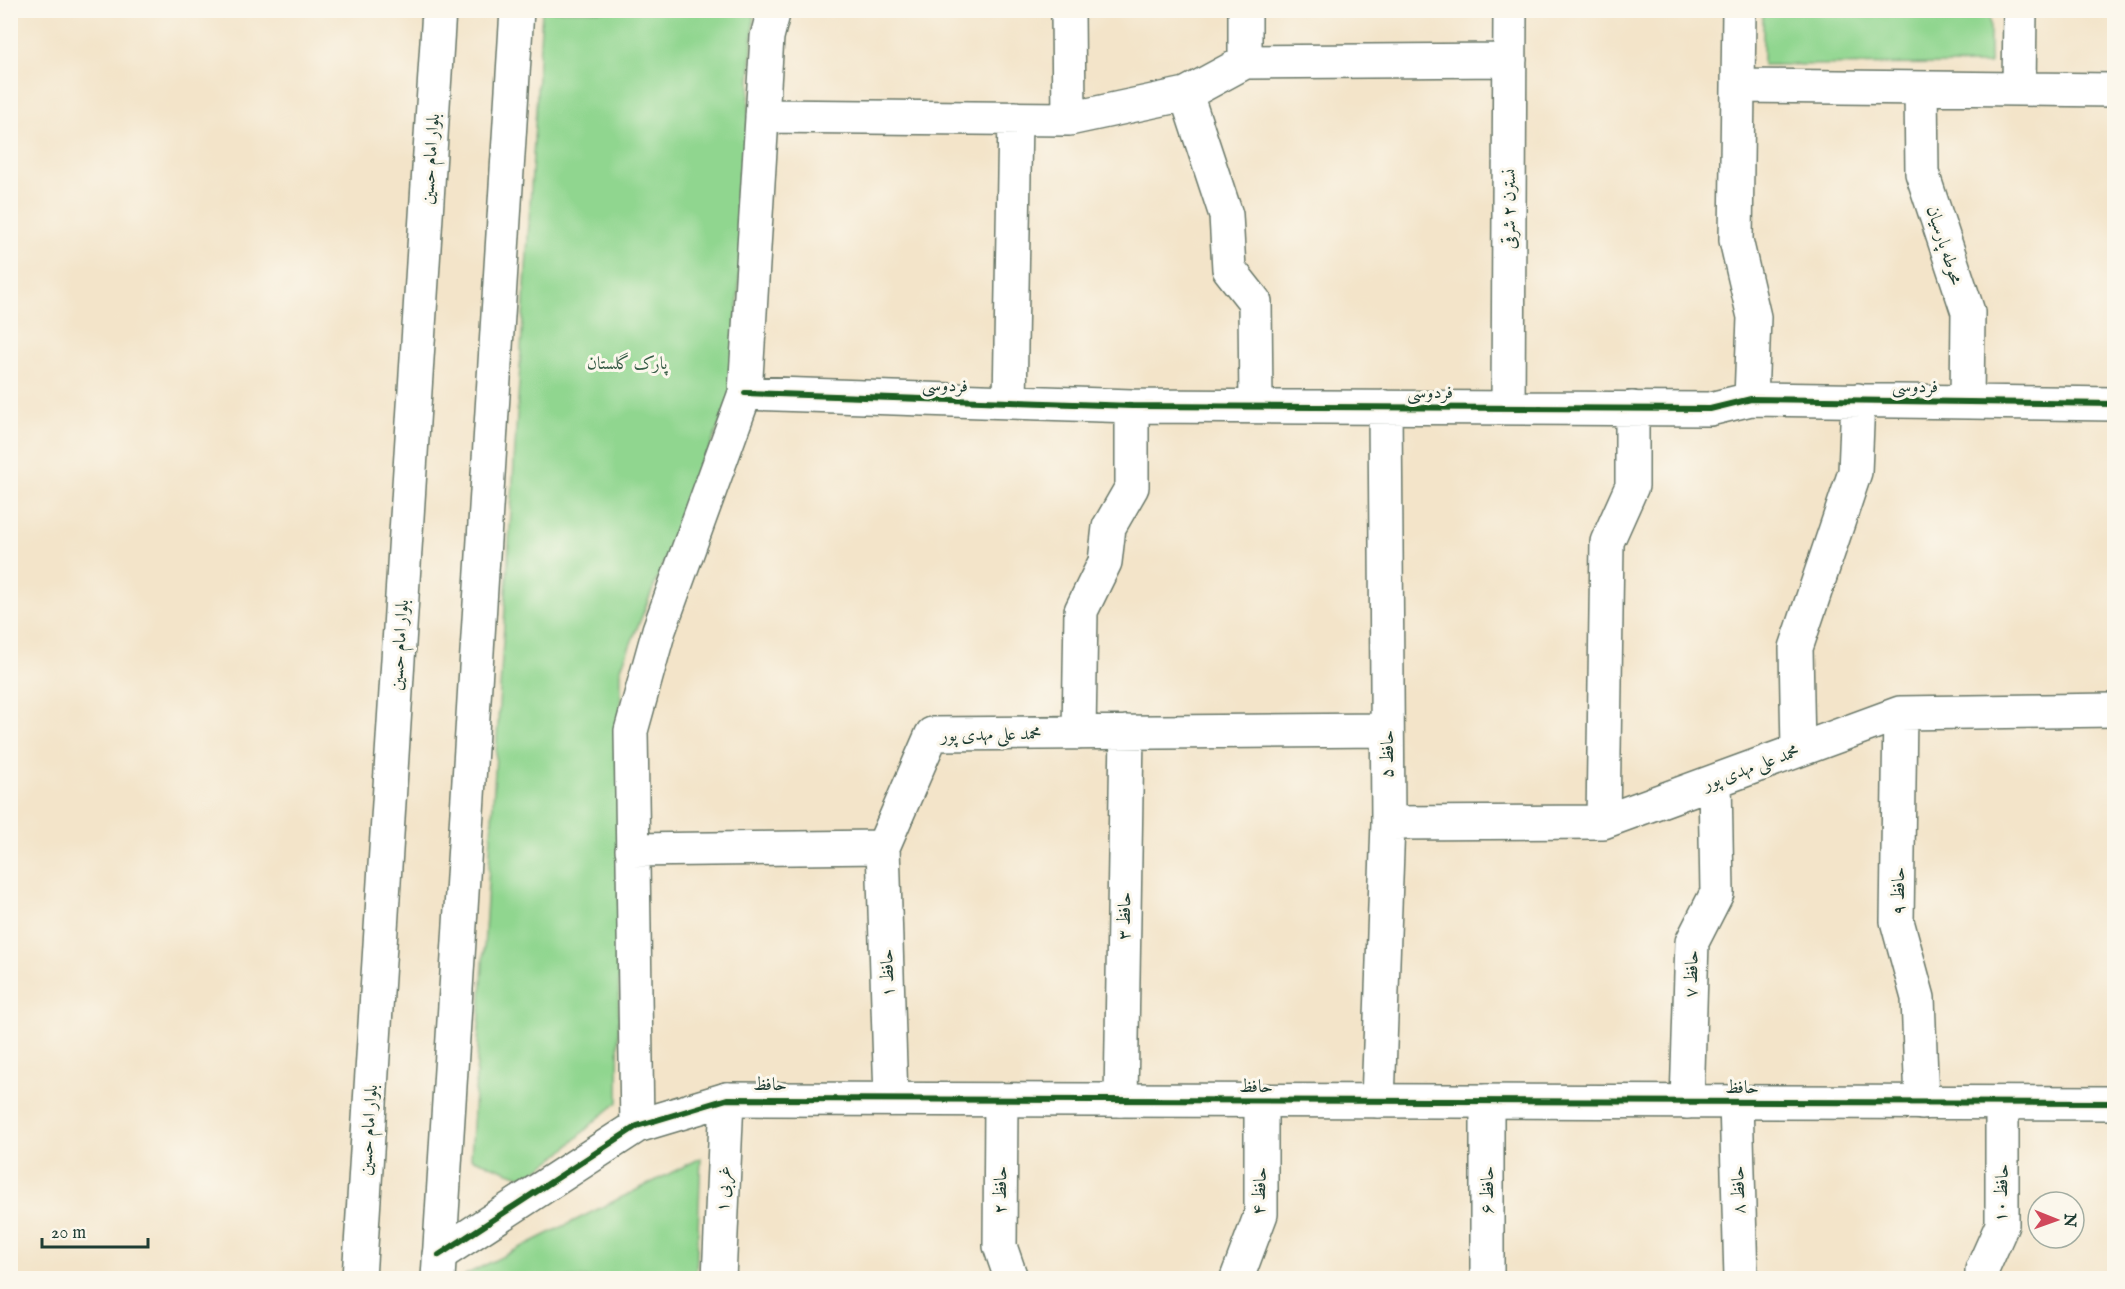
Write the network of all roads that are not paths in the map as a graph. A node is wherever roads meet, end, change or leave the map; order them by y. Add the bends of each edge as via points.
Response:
1 (439, 10) edge
2 (517, 10) edge
3 (774, 10) edge
4 (1068, 10) edge
5 (1245, 10) edge
6 (1510, 10) edge
7 (1739, 10) edge
8 (2020, 10) edge
9 (1510, 60) junction
10 (1245, 63) junction
11 (1738, 86) junction
12 (1921, 88) junction
13 (2019, 89) junction
14 (2115, 90) edge
15 (1186, 93) junction
16 (762, 116) junction
17 (1015, 118) junction
18 (1069, 118) junction
19 (745, 393) junction
20 (1751, 399) junction
21 (1858, 400) junction
22 (1010, 402) junction
23 (1967, 402) junction
24 (2115, 404) edge
25 (1132, 405) junction
26 (1256, 406) junction
27 (1385, 407) junction
28 (1508, 408) junction
29 (1632, 408) junction
30 (2115, 710) edge
31 (1900, 713) junction
32 (1387, 730) junction
33 (1127, 732) junction
34 (1079, 733) junction
35 (1798, 750) junction
36 (1715, 781) junction
37 (1603, 822) junction
38 (1388, 823) junction
39 (883, 847) junction
40 (632, 850) junction
41 (727, 1099) junction
42 (891, 1099) junction
43 (1001, 1100) junction
44 (1121, 1100) junction
45 (1262, 1101) junction
46 (1378, 1101) junction
47 (1487, 1101) junction
48 (1687, 1102) junction
49 (1736, 1102) junction
50 (1922, 1103) junction
51 (2002, 1103) junction
52 (2115, 1103) edge
53 (637, 1126) junction
54 (438, 1267) edge
55 (359, 1278) edge
56 (719, 1278) edge
57 (1011, 1278) edge
58 (1237, 1278) edge
59 (1487, 1278) edge
60 (1741, 1278) edge
61 (1982, 1278) edge

1 - 55 street, بلوار امام حسین
2 - 54 street
3 - 16 street via 767,37
4 - 18 street
5 - 10 street
6 - 9 street, نسترن ۲ شرقی
7 - 11 street
8 - 13 street
9 - 10 street
9 - 28 street, نسترن ۲ شرقی
10 - 15 street
11 - 12 street
11 - 20 street via 1736,240 1754,317
12 - 13 street
12 - 23 street, محوطه پارسیان via 1922,173 1968,312
13 - 14 street
15 - 18 street
15 - 26 street via 1226,215 1229,269 1256,302
16 - 17 street
16 - 19 street
17 - 18 street
17 - 22 street
19 - 22 street, فردوسی
19 - 40 street via 659,630 631,731
20 - 21 street, فردوسی
20 - 29 street, فردوسی via 1710,409
21 - 23 street, فردوسی
21 - 35 street via 1855,472 1796,648
22 - 25 street, فردوسی
23 - 24 street, فردوسی
25 - 26 street, فردوسی
25 - 34 street via 1132,487 1109,527 1105,562 1081,611
26 - 27 street, فردوسی
27 - 28 street, فردوسی
27 - 32 street, حافظ ۵
28 - 29 street, فردوسی
29 - 37 street via 1632,486 1607,543
30 - 31 street, محمد علی مهدی پور
31 - 35 street, محمد علی مهدی پور
31 - 50 street, حافظ ۹ via 1897,921 1918,998
32 - 33 street, محمد علی مهدی پور
32 - 38 street, حافظ ۵
33 - 34 street, محمد علی مهدی پور
33 - 44 street, حافظ ۳
34 - 39 street, محمد علی مهدی پور via 932,734
35 - 36 street, محمد علی مهدی پور
36 - 37 street, محمد علی مهدی پور
36 - 48 street, حافظ ۷ via 1717,893 1692,942
37 - 38 street, محمد علی مهدی پور
38 - 46 street, حافظ ۵
39 - 40 street
39 - 42 street, حافظ ۱
40 - 53 street
41 - 42 street, حافظ
41 - 53 street, حافظ
41 - 56 street, ۱ غربی
42 - 43 street, حافظ
43 - 44 street, حافظ
43 - 57 street, حافظ ۲ via 1000,1246
44 - 45 street, حافظ
45 - 46 street, حافظ
45 - 58 street, حافظ ۴ via 1261,1214
46 - 47 street, حافظ
47 - 48 street, حافظ
47 - 59 street, حافظ ۶
48 - 49 street, حافظ
49 - 50 street, حافظ
49 - 60 street, حافظ ۸
50 - 51 street, حافظ
51 - 52 street, حافظ
51 - 61 street, حافظ ۱۰ via 2002,1225
53 - 54 street, حافظ

